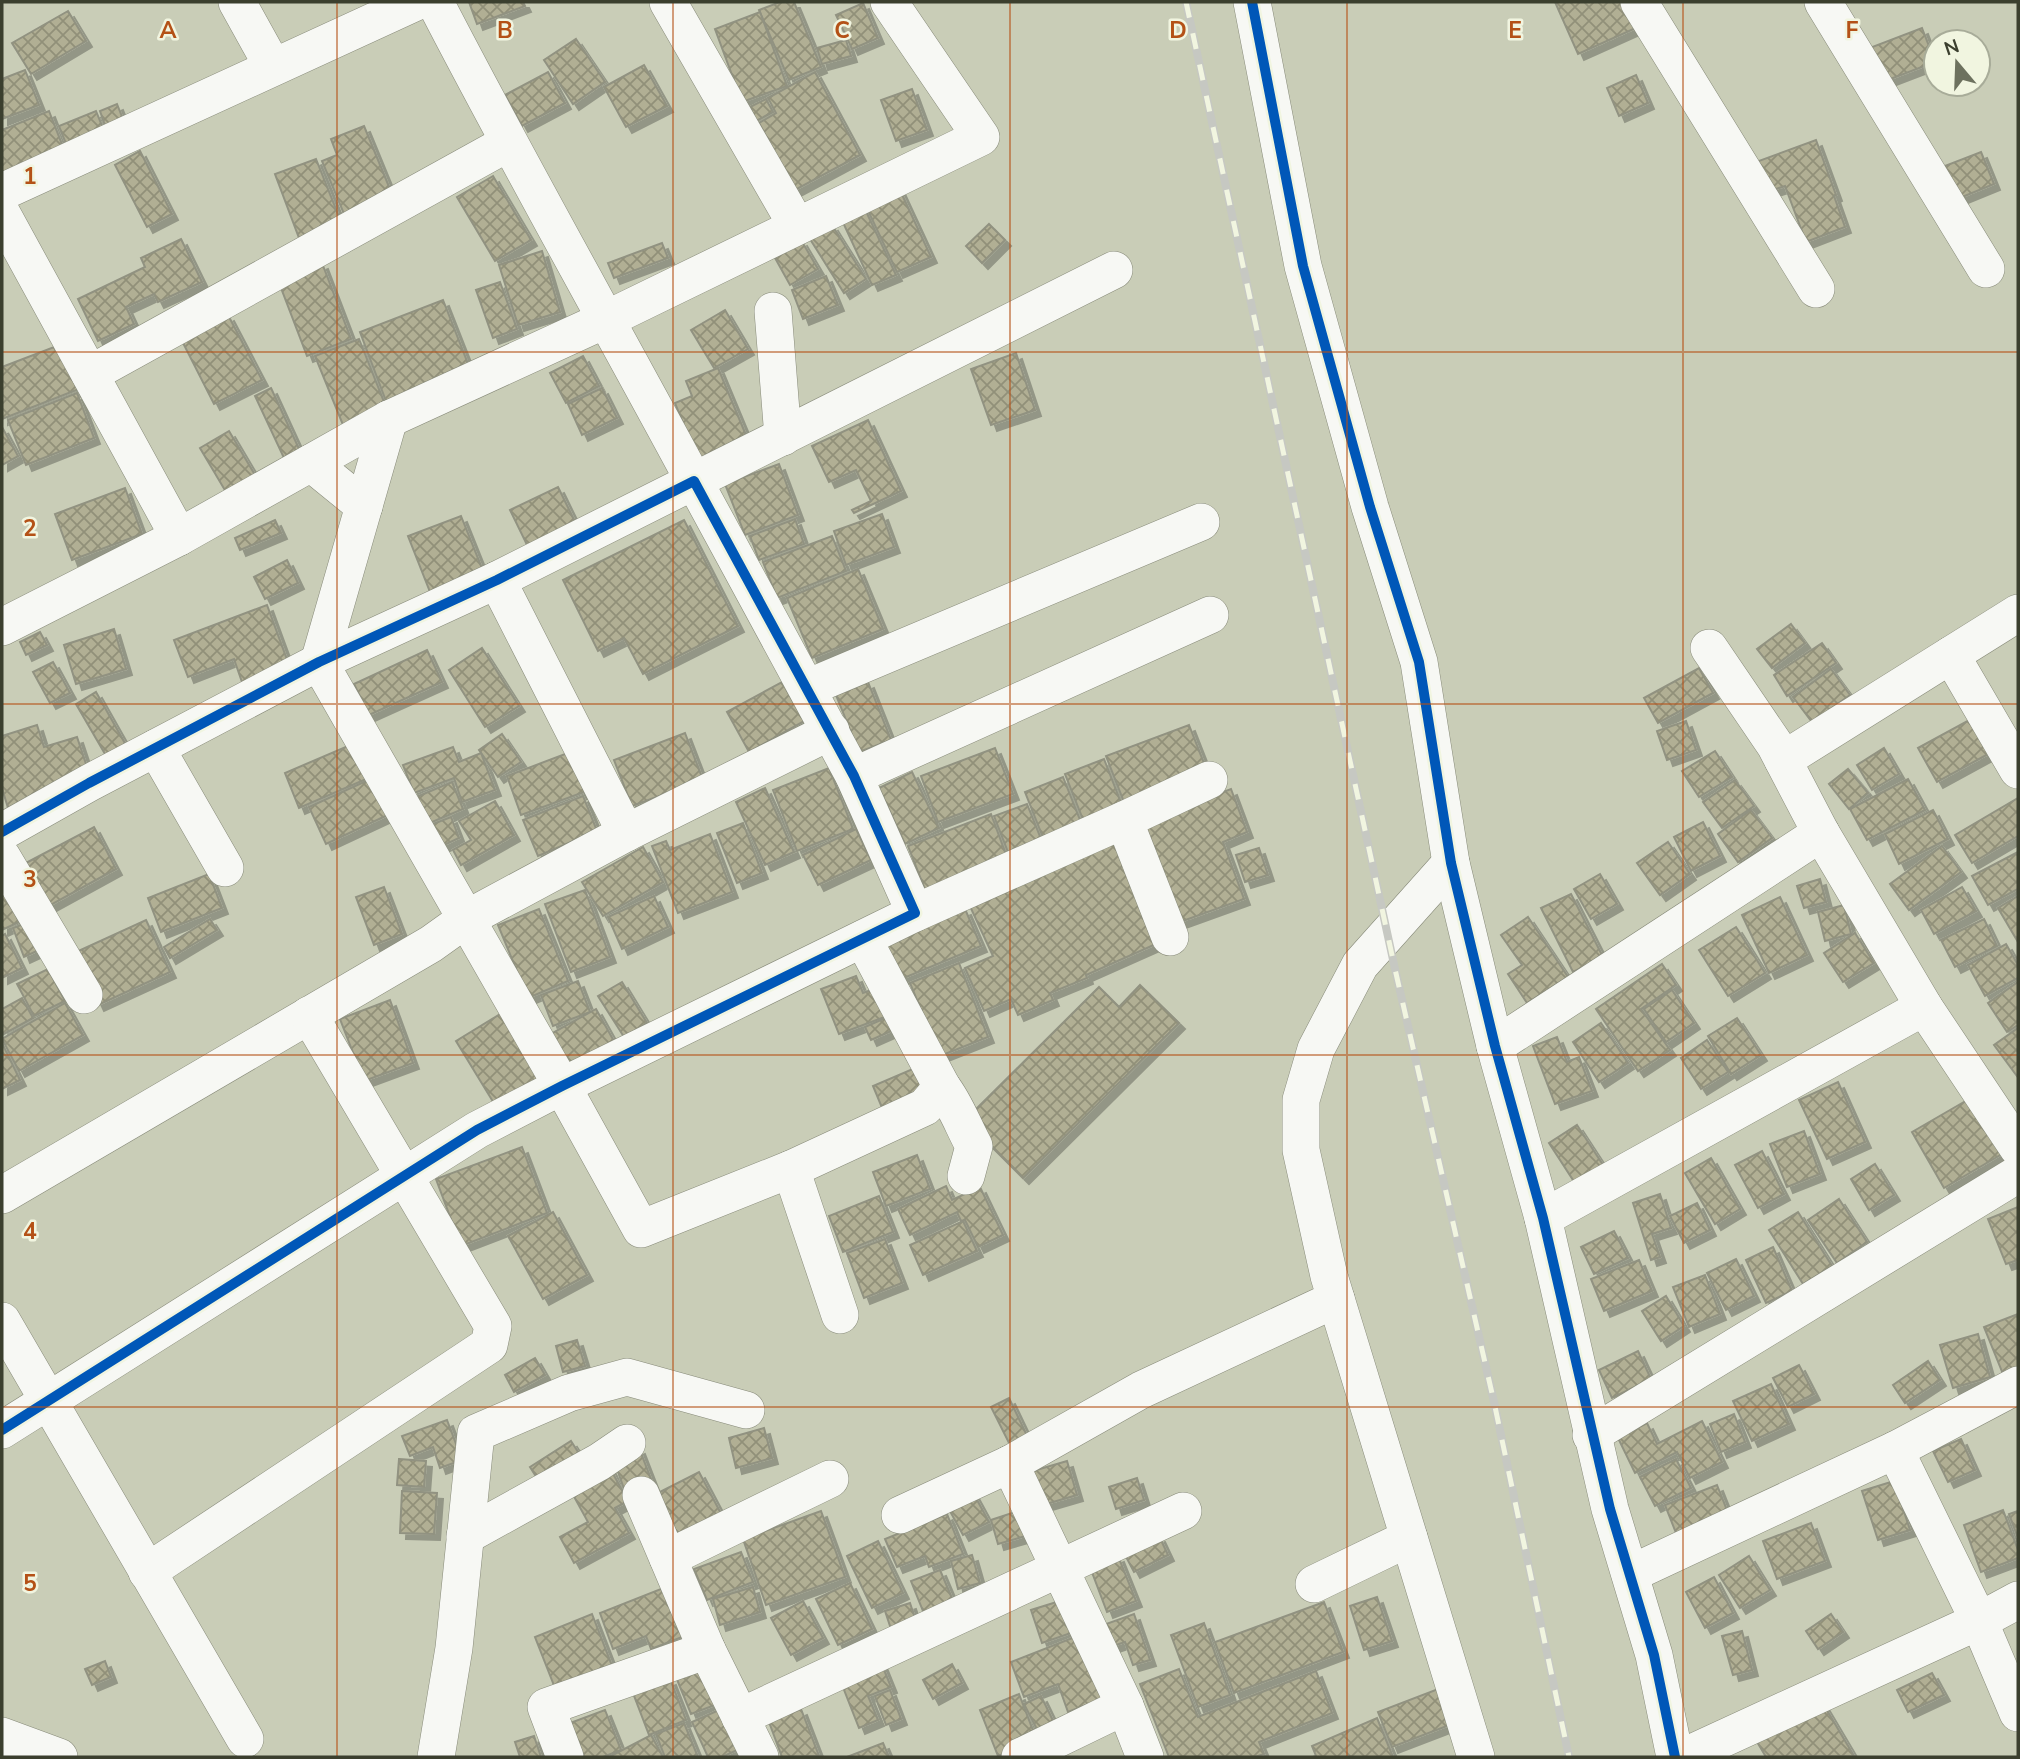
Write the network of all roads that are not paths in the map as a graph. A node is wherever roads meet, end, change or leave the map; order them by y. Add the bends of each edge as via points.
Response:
1 (237, 2) edge
2 (416, 2) edge
3 (435, 2) edge
4 (668, 2) edge
5 (889, 2) edge
6 (1252, 2) edge
7 (1639, 2) edge
8 (1823, 2) edge
9 (273, 67) junction
10 (508, 143) junction
11 (2, 192) edge
12 (2, 214) edge
13 (797, 226) junction
14 (1986, 269) dead end
15 (1114, 270) dead end
16 (1816, 289) dead end
17 (773, 311) dead end
18 (607, 319) junction
19 (90, 374) junction
20 (389, 419) junction
21 (783, 437) junction
22 (312, 463) junction
23 (694, 481) junction
24 (364, 506) junction
25 (1201, 522) dead end
26 (179, 537) junction
27 (496, 580) junction
28 (2018, 613) edge
29 (1210, 615) dead end
30 (2, 627) edge
31 (1709, 648) dead end
32 (1951, 654) junction
33 (319, 662) junction
34 (807, 688) junction
35 (831, 732) junction
36 (156, 748) junction
37 (1783, 760) junction
38 (2018, 770) edge
39 (854, 776) junction
40 (1209, 780) dead end
41 (1125, 820) junction
42 (2, 832) edge
43 (626, 833) junction
44 (1821, 833) junction
45 (2, 857) edge
46 (1451, 863) junction
47 (225, 868) dead end
48 (915, 914) junction
49 (466, 919) junction
50 (1170, 937) dead end
51 (863, 939) junction
52 (84, 995) dead end
53 (1924, 1007) junction
54 (309, 1015) junction
55 (1495, 1046) junction
56 (562, 1086) junction
57 (942, 1087) junction
58 (2018, 1148) edge
59 (792, 1169) junction
60 (2018, 1174) edge
61 (404, 1176) junction
62 (966, 1176) dead end
63 (2, 1195) edge
64 (1543, 1218) junction
65 (1336, 1299) junction
66 (840, 1315) dead end
67 (2, 1321) edge
68 (2018, 1385) edge
69 (48, 1401) junction
70 (746, 1410) dead end
71 (2, 1430) edge
72 (1591, 1434) junction
73 (628, 1443) dead end
74 (1895, 1450) junction
75 (1010, 1464) junction
76 (830, 1479) dead end
77 (640, 1495) dead end
78 (1183, 1511) dead end
79 (900, 1515) dead end
80 (465, 1536) junction
81 (1409, 1538) junction
82 (668, 1558) junction
83 (1061, 1569) junction
84 (147, 1572) junction
85 (1630, 1574) junction
86 (1314, 1584) dead end
87 (2018, 1600) edge
88 (1979, 1620) junction
89 (707, 1650) junction
90 (1125, 1706) junction
91 (2018, 1713) edge
92 (740, 1717) junction
93 (2, 1736) edge
94 (245, 1739) dead end
95 (752, 1755) edge
96 (59, 1757) edge
97 (436, 1757) edge
98 (565, 1757) edge
99 (1020, 1757) edge
100 (1145, 1757) edge
101 (1476, 1757) edge
102 (1675, 1757) edge
103 (1683, 1757) edge

1 - 9 street
2 - 9 street
3 - 10 street
4 - 13 street
5 - 13 street via 981,136
6 - 46 street via 1303,265 1370,507 1419,662
7 - 16 street
8 - 14 street
9 - 11 street
10 - 18 street
10 - 19 street
12 - 19 street
13 - 18 street
15 - 21 street
17 - 21 street
18 - 20 street
18 - 23 street
19 - 26 street
20 - 22 street
20 - 24 street
21 - 23 street
22 - 24 street
22 - 26 street
23 - 27 street
23 - 34 street
24 - 33 street
25 - 34 street
26 - 30 street
27 - 33 street
27 - 43 street
28 - 32 street
29 - 39 street
31 - 37 street
32 - 37 street
32 - 38 street
33 - 36 street
33 - 49 street
34 - 35 street
35 - 39 street
35 - 43 street
36 - 42 street
36 - 47 street
37 - 44 street
39 - 48 street
40 - 41 street
41 - 48 street
41 - 50 street
43 - 49 street
44 - 53 street
44 - 55 street
45 - 52 street
46 - 55 street
46 - 65 street via 1360,965 1316,1049 1301,1100 1301,1150
48 - 51 street
49 - 54 street
49 - 56 street
51 - 56 street
51 - 57 street
53 - 58 street
53 - 64 street
54 - 61 street
54 - 63 street
55 - 64 street
56 - 59 street via 640,1229
56 - 61 street via 477,1130
57 - 59 street via 925,1107
57 - 62 street via 974,1146
59 - 66 street
60 - 72 street
61 - 69 street
61 - 84 street via 494,1326 489,1345
64 - 72 street
65 - 75 street via 1142,1390
65 - 81 street
67 - 69 street
68 - 74 street
69 - 71 street
69 - 84 street
70 - 80 street via 627,1377 569,1393 476,1433
72 - 85 street
73 - 80 street
74 - 85 street
74 - 88 street
75 - 79 street
75 - 83 street
76 - 82 street
77 - 82 street
78 - 83 street
80 - 97 street via 454,1647
81 - 86 street
81 - 101 street
82 - 89 street
83 - 90 street
83 - 92 street
84 - 94 street
85 - 102 street via 1654,1656
87 - 88 street
88 - 91 street
88 - 103 street
89 - 92 street
89 - 98 street via 546,1707
90 - 99 street
90 - 100 street
92 - 95 street
93 - 96 street

